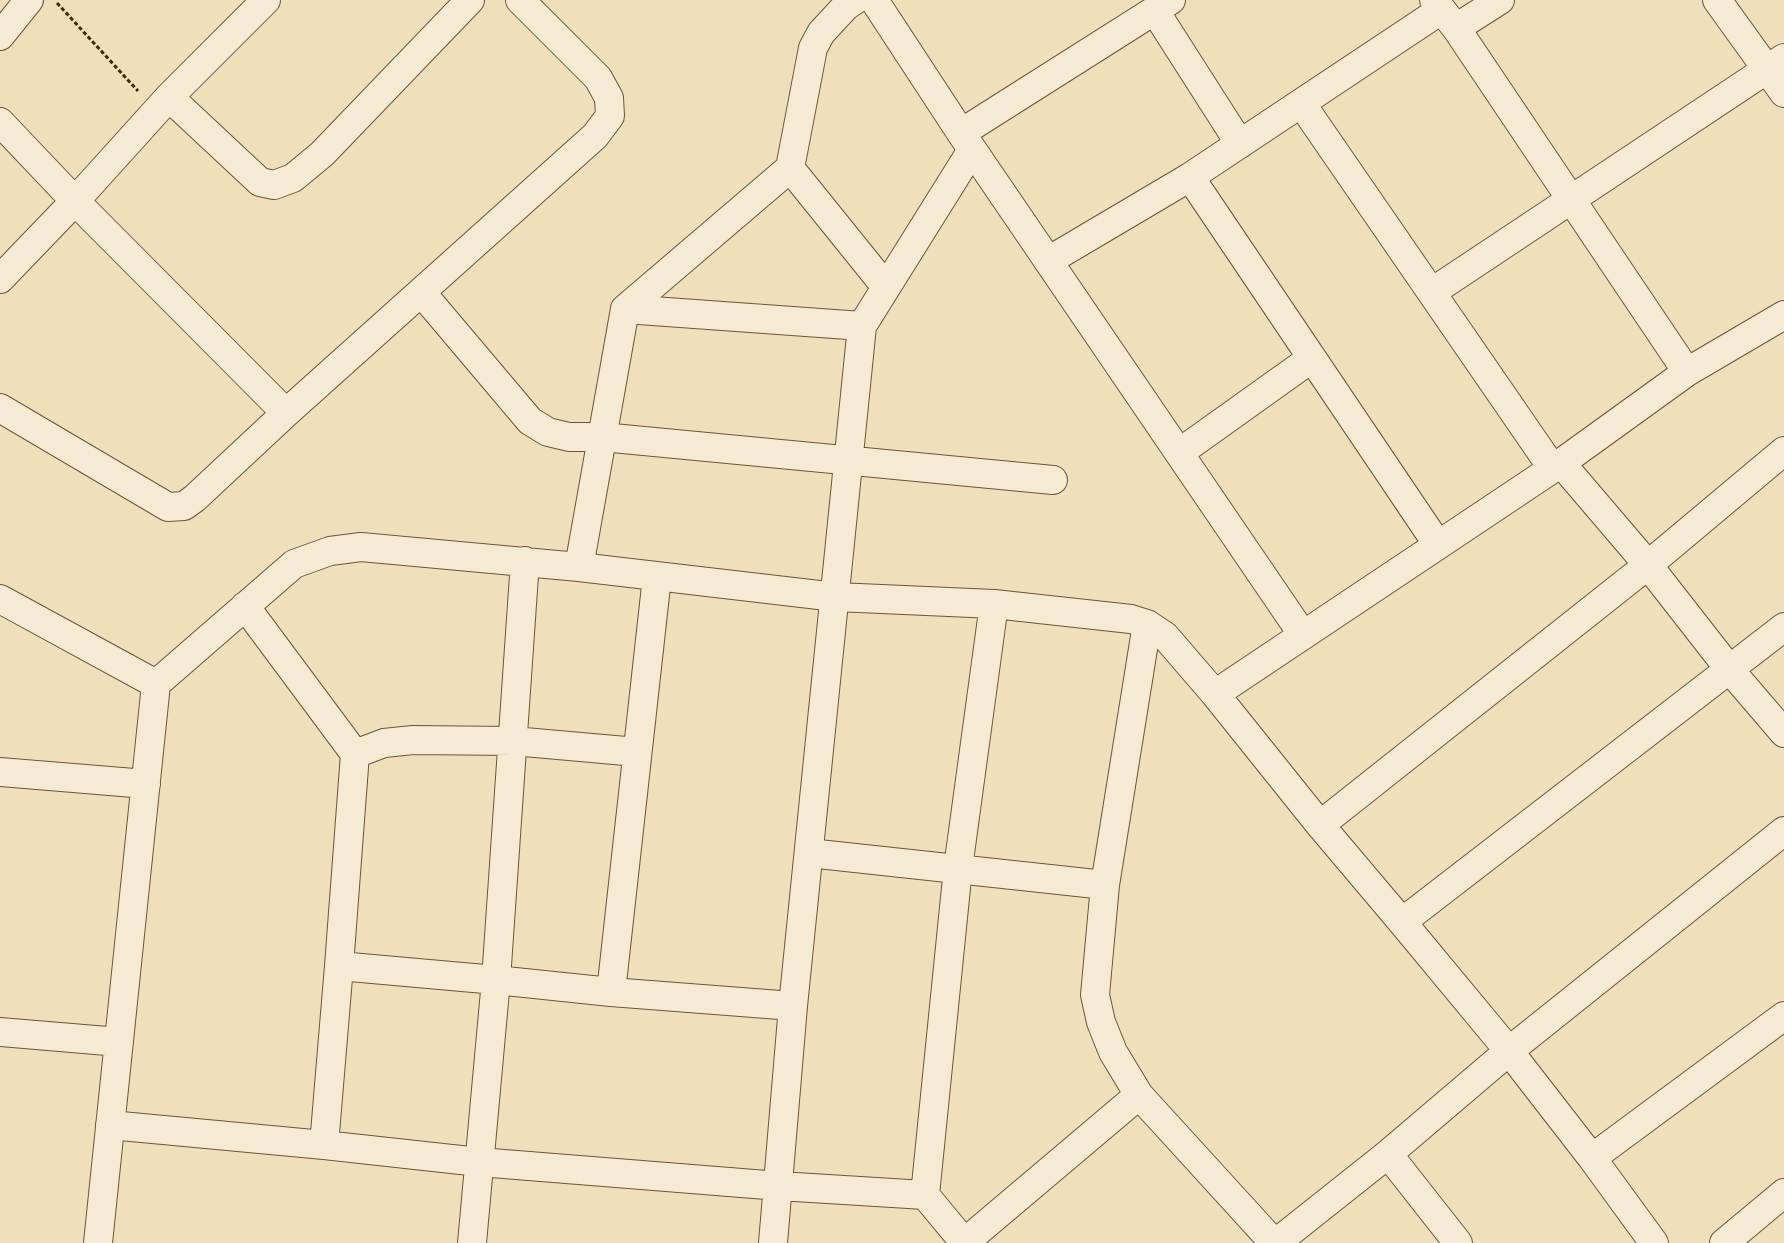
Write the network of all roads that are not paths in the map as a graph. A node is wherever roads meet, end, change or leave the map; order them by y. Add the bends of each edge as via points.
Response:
1 (29, 0) edge
2 (266, 0) edge
3 (470, 0) edge
4 (854, 0) edge
5 (874, 0) edge
6 (1500, 0) edge
7 (1717, 0) edge
8 (523, 1) edge
9 (1163, 5) edge
10 (1444, 13) edge
11 (0, 36) edge
12 (1775, 63) edge
13 (1784, 93) edge
14 (1301, 103) junction
15 (163, 104) junction
16 (0, 122) edge
17 (967, 142) junction
18 (1240, 144) junction
19 (790, 168) junction
20 (1190, 177) junction
21 (1571, 200) junction
22 (75, 201) junction
23 (1048, 261) junction
24 (0, 279) edge
25 (886, 287) junction
26 (421, 292) junction
27 (1432, 292) junction
28 (625, 309) junction
29 (1784, 315) edge
30 (862, 326) junction
31 (1312, 358) junction
32 (1687, 372) junction
33 (0, 408) edge
34 (286, 413) junction
35 (602, 437) junction
36 (1784, 450) edge
37 (1179, 453) junction
38 (849, 462) junction
39 (1557, 466) junction
40 (1053, 480) dead end
41 (1438, 545) junction
42 (525, 562) junction
43 (579, 566) junction
44 (1648, 566) junction
45 (657, 577) junction
46 (836, 597) junction
47 (0, 599) edge
48 (994, 604) junction
49 (245, 606) junction
50 (1147, 624) junction
51 (1784, 627) edge
52 (1303, 635) junction
53 (1730, 670) junction
54 (156, 684) junction
55 (1215, 694) junction
56 (1784, 733) edge
57 (513, 741) junction
58 (636, 752) junction
59 (355, 754) junction
60 (0, 772) edge
61 (146, 784) junction
62 (1320, 824) junction
63 (1784, 831) edge
64 (809, 853) junction
65 (958, 868) junction
66 (1105, 884) junction
67 (1402, 922) junction
68 (339, 966) junction
69 (496, 980) junction
70 (611, 992) junction
71 (793, 1006) junction
72 (1784, 1016) edge
73 (0, 1032) edge
74 (119, 1042) junction
75 (1508, 1051) junction
76 (1139, 1095) junction
77 (110, 1125) junction
78 (324, 1144) junction
79 (1388, 1154) junction
80 (1592, 1158) junction
81 (479, 1162) junction
82 (779, 1186) junction
83 (1784, 1193) edge
84 (925, 1195) junction
85 (964, 1242) edge
86 (98, 1243) edge
87 (472, 1243) edge
88 (773, 1243) edge
89 (1275, 1243) edge
90 (1458, 1243) edge
91 (1654, 1243) edge
92 (1724, 1243) edge

1 - 11 street
2 - 15 street
3 - 15 street via 322,154 293,178 274,185 260,182
4 - 19 street via 821,33 813,48
5 - 17 street
6 - 10 street
7 - 12 street
8 - 26 street via 598,78 609,98 610,116 595,136
9 - 17 street
9 - 18 street
10 - 14 street
10 - 21 street
12 - 13 street
12 - 21 street
14 - 18 street
14 - 27 street
15 - 22 street
16 - 22 street
17 - 23 street
17 - 25 street
18 - 20 street
19 - 25 street
19 - 28 street
20 - 23 street
20 - 31 street
21 - 27 street
21 - 32 street
22 - 24 street
22 - 34 street
23 - 37 street
25 - 30 street
26 - 34 street
26 - 35 street via 530,421 548,432 569,437
27 - 39 street
28 - 30 street
28 - 35 street
29 - 32 street
30 - 38 street
31 - 37 street
31 - 41 street
32 - 39 street
33 - 34 street via 168,506 184,506 195,498
35 - 38 street
35 - 43 street
36 - 44 street
37 - 52 street
38 - 40 street
38 - 46 street
39 - 41 street
39 - 44 street
41 - 52 street
42 - 43 street
42 - 49 street via 361,547 330,551 294,564
42 - 57 street
43 - 45 street
44 - 53 street
44 - 62 street
45 - 46 street
45 - 58 street
46 - 48 street
46 - 64 street
47 - 54 street
48 - 50 street via 1131,619
48 - 65 street
49 - 54 street
49 - 59 street
50 - 55 street via 1165,636
50 - 66 street
51 - 53 street
52 - 55 street
53 - 56 street
53 - 67 street
54 - 61 street
55 - 62 street
57 - 58 street
57 - 59 street via 413,740 384,743
57 - 69 street
58 - 70 street
59 - 68 street
60 - 61 street
61 - 74 street
62 - 67 street
63 - 75 street
64 - 65 street
64 - 71 street
65 - 66 street
65 - 84 street
66 - 76 street via 1095,995 1113,1052
67 - 75 street
68 - 69 street
68 - 78 street
69 - 70 street
69 - 81 street
70 - 71 street
71 - 82 street
72 - 80 street
73 - 74 street
74 - 77 street
75 - 79 street
75 - 80 street
76 - 85 street
76 - 89 street
77 - 78 street
77 - 86 street
78 - 81 street
79 - 89 street
79 - 90 street
80 - 91 street
81 - 82 street
81 - 87 street
82 - 84 street
82 - 88 street
83 - 92 street
84 - 85 street

